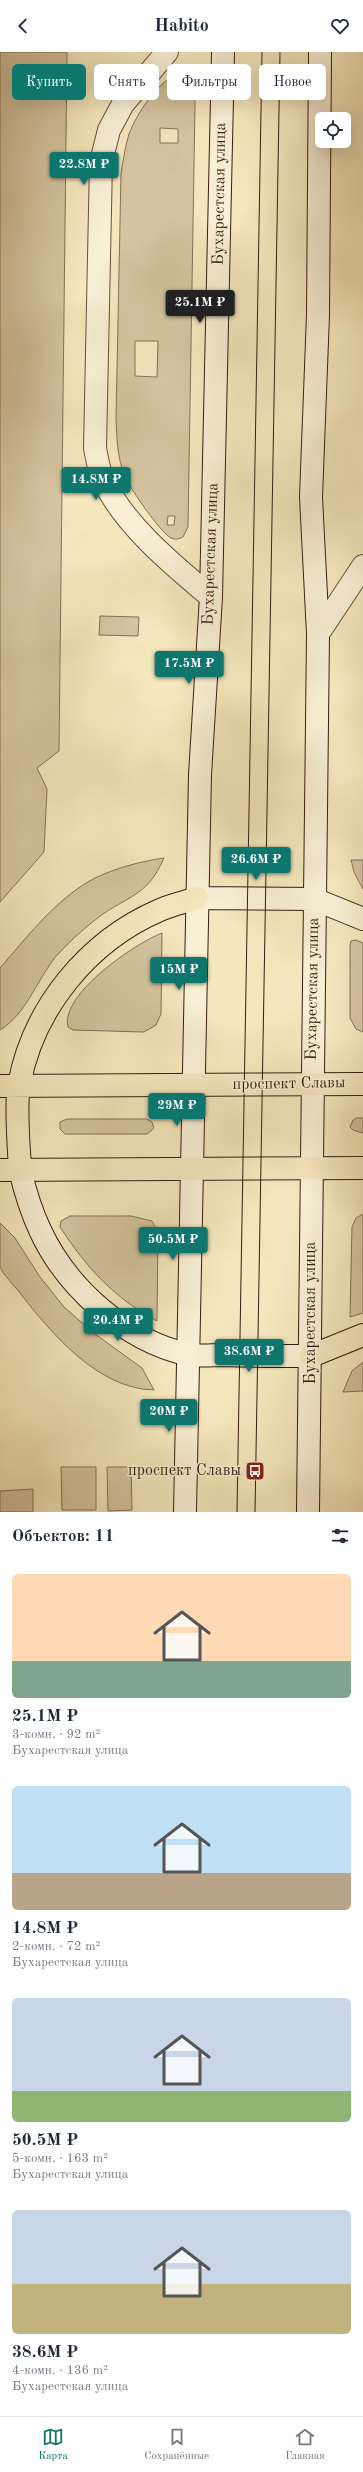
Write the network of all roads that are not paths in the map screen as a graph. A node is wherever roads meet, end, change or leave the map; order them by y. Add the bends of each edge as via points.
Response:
1 (167, 52) edge
2 (222, 52) edge
3 (320, 52) edge
4 (363, 566) edge
5 (211, 597) junction
6 (318, 634) junction
7 (197, 898) junction
8 (314, 899) junction
9 (363, 919) edge
10 (312, 1084) junction
11 (363, 1084) edge
12 (195, 1085) junction
13 (9, 1086) edge
14 (311, 1168) junction
15 (363, 1168) edge
16 (193, 1169) junction
17 (10, 1170) edge
18 (363, 1335) edge
19 (187, 1354) junction
20 (311, 1356) junction
21 (185, 1512) edge
22 (308, 1512) edge

1 - 5 main road via 123,104 109,130 101,162 95,448 103,480 130,521 159,553
2 - 5 main road, Бухарестская улица
3 - 6 main road, Бухарестская улица via 318,316 311,497
4 - 6 main road
5 - 7 main road, Бухарестская улица via 200,774
6 - 8 main road, Бухарестская улица
7 - 8 main road
7 - 12 main road, Бухарестская улица
7 - 13 main road via 160,910 125,928 94,952 67,980 45,1013
8 - 9 main road
8 - 10 main road, Бухарестская улица
10 - 11 main road, проспект Славы
10 - 12 main road, проспект Славы
10 - 14 main road, Бухарестская улица
12 - 13 main road, проспект Славы
12 - 16 main road, Бухарестская улица
13 - 17 main road
14 - 15 main road
14 - 16 main road
14 - 20 main road, Бухарестская улица
16 - 17 main road
16 - 19 main road, Бухарестская улица
17 - 19 main road via 56,1260 77,1286 127,1328 156,1343
18 - 20 main road
19 - 20 main road
19 - 21 main road, Бухарестская улица
20 - 22 main road, Бухарестская улица

